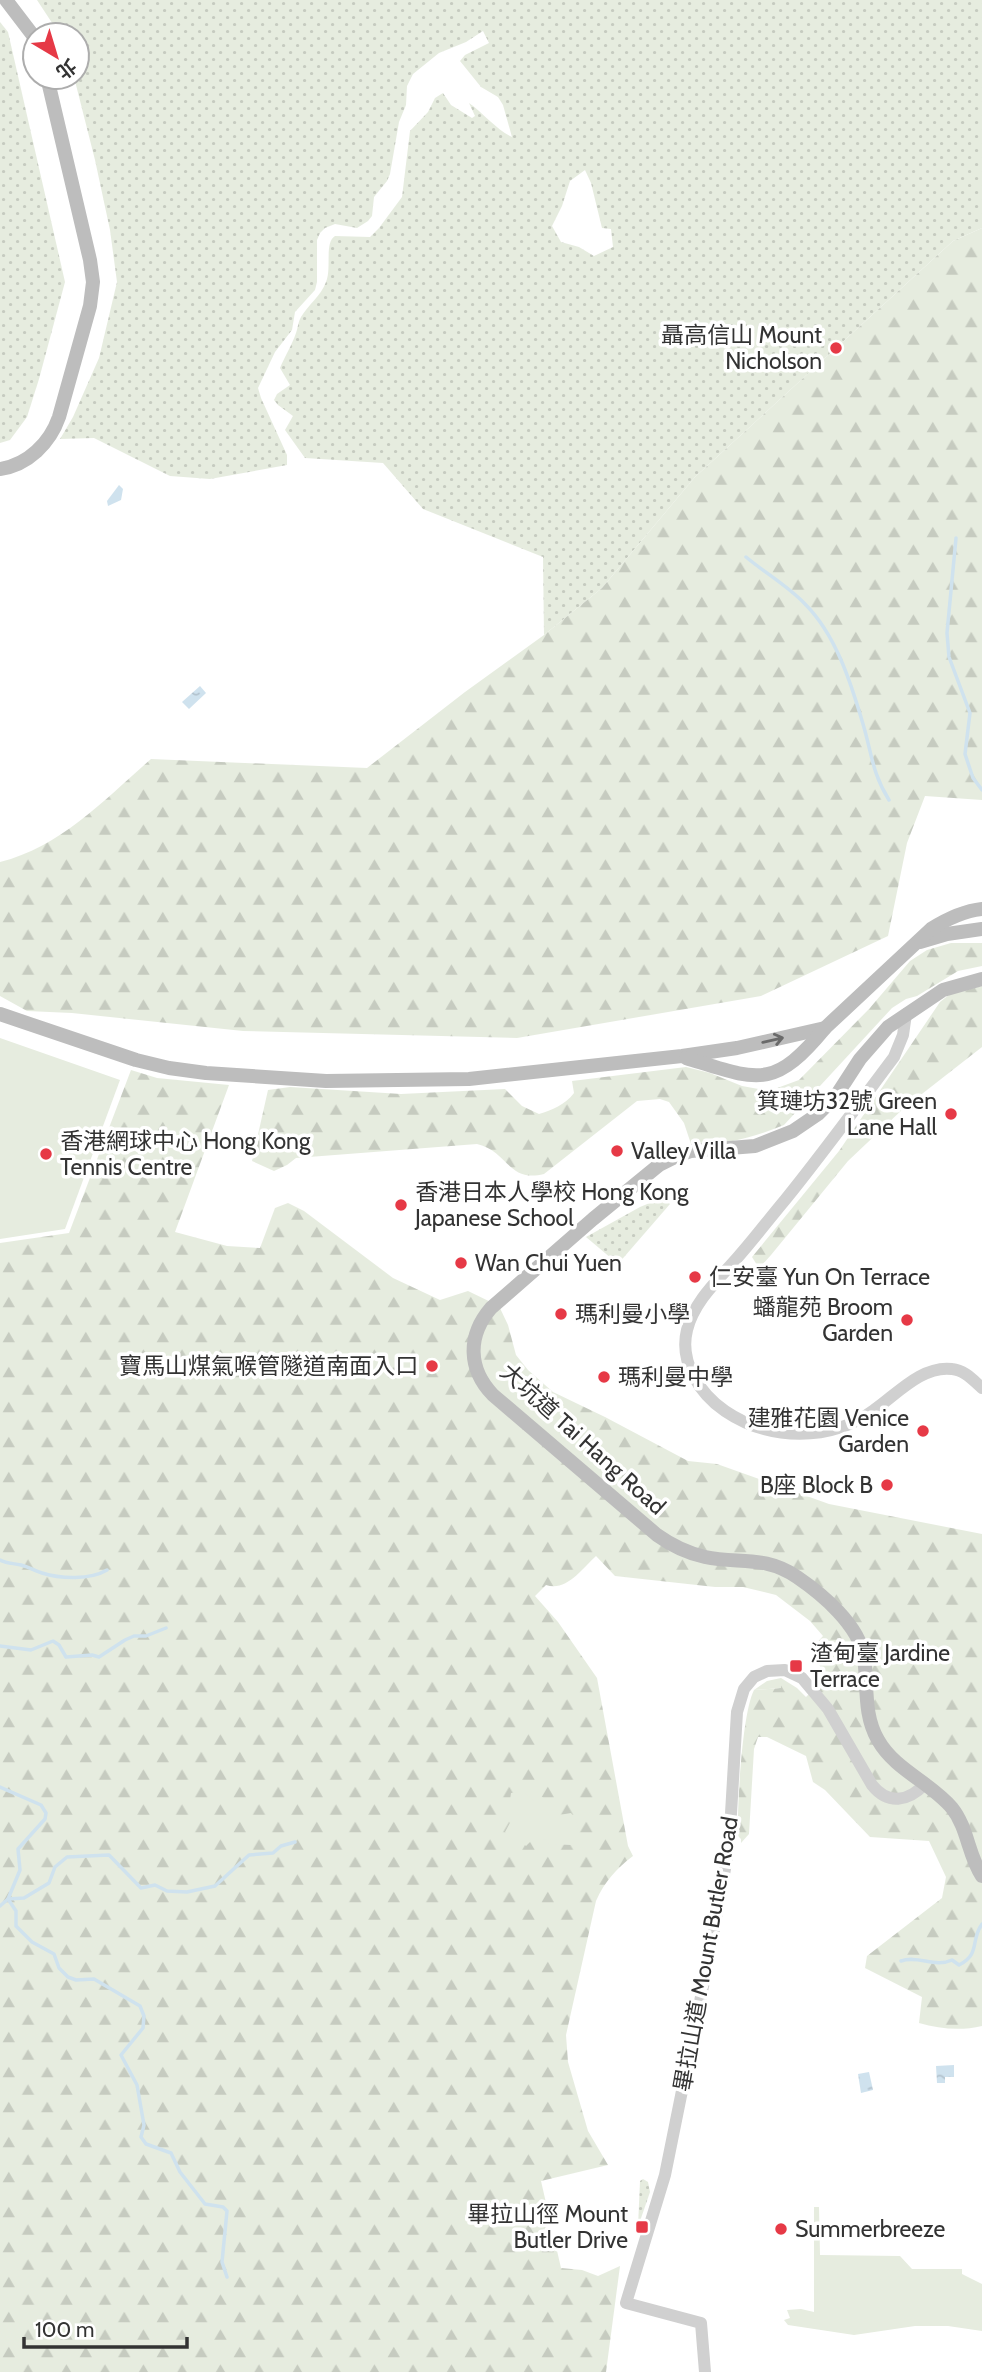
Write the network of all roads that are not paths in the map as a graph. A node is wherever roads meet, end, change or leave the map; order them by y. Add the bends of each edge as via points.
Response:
1 (6, 0) edge
2 (22, 21) edge
3 (50, 91) edge
4 (0, 469) edge
5 (980, 919) edge
6 (918, 942) junction
7 (982, 979) edge
8 (0, 1014) edge
9 (906, 1014) junction
10 (825, 1028) junction
11 (737, 1048) junction
12 (682, 1056) junction
13 (741, 1075) junction
14 (982, 1388) edge
15 (925, 1784) junction
16 (982, 1876) edge
17 (705, 2372) edge

1 - 2 main road
3 - 4 main road via 93,289 54,430 34,454
5 - 6 main road
5 - 6 main road via 969,910 945,920
6 - 10 main road
7 - 9 main road, 大坑道 Tai Hang Road via 951,986
8 - 12 main road via 169,1068 326,1081 469,1079
9 - 14 street via 894,1057 701,1301 687,1328 688,1364 704,1393 727,1412 771,1431 796,1434 849,1425 929,1372 950,1368
9 - 15 main road, 大坑道 Tai Hang Road via 874,1042 826,1106 800,1127 755,1146 684,1153 638,1181 491,1308 478,1327 473,1354 478,1374 493,1395 656,1535 702,1556 774,1564 816,1592 861,1646 868,1714 879,1742 894,1761
11 -> 10 main road
10 - 13 main road via 785,1067 768,1076
11 - 12 main road
11 - 13 main road via 732,1059
12 - 13 main road
15 - 16 main road, 大坑道 Tai Hang Road via 957,1815
15 - 17 street, 畢拉山道 Mount Butler Road via 905,1799 880,1794 828,1709 796,1674 767,1671 744,1689 737,1712 729,1847 709,1957 665,2175 626,2303 701,2323

